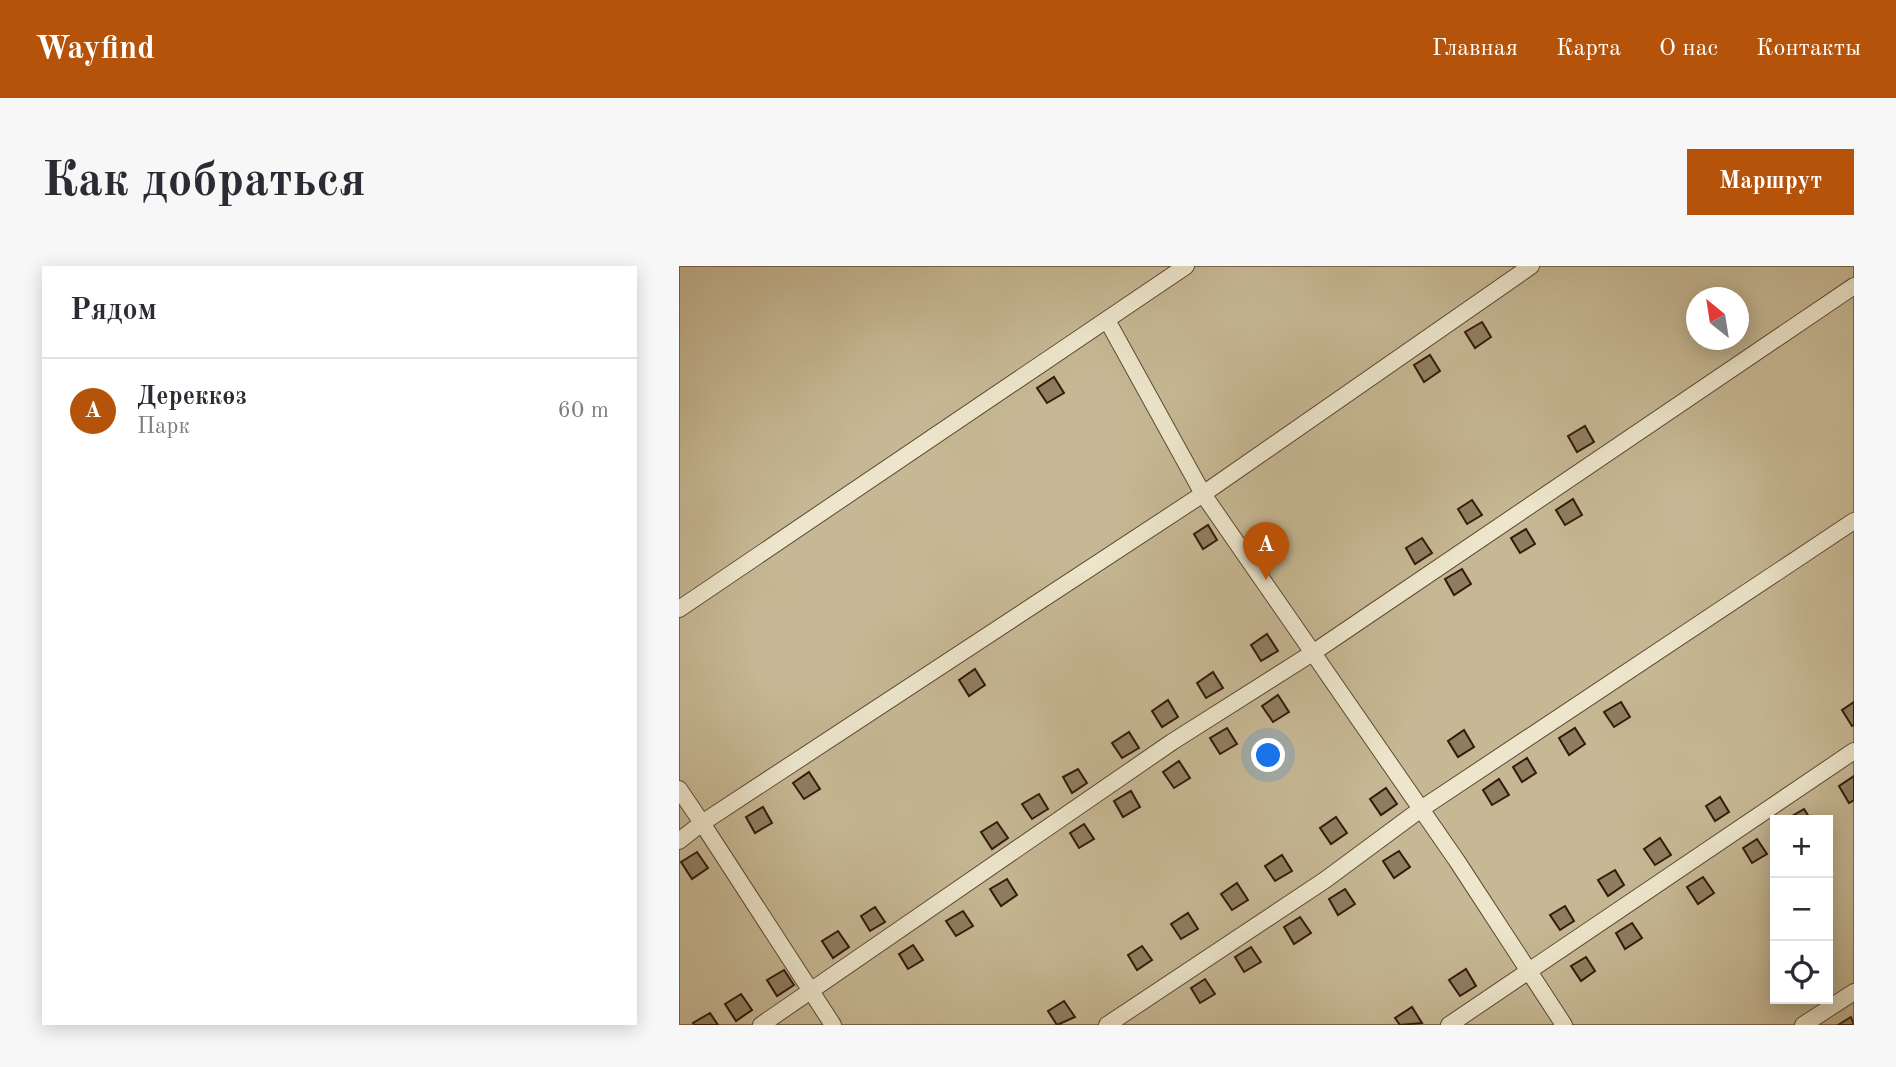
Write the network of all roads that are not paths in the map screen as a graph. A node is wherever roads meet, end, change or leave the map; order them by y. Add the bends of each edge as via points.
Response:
1 (1186, 266) edge
2 (1531, 266) edge
3 (1854, 285) edge
4 (1107, 320) junction
5 (1203, 494) junction
6 (1854, 521) edge
7 (679, 609) edge
8 (1314, 652) junction
9 (1854, 751) edge
10 (679, 789) edge
11 (1421, 809) junction
12 (702, 823) junction
13 (679, 841) edge
14 (1528, 971) junction
15 (811, 990) junction
16 (1854, 992) edge
17 (761, 1025) edge
18 (832, 1025) edge
19 (1108, 1025) edge
20 (1449, 1025) edge
21 (1563, 1025) edge
22 (1803, 1025) edge

1 - 4 street
2 - 5 street
3 - 8 street
4 - 5 street
4 - 7 street
5 - 8 street
5 - 12 street
6 - 11 street
8 - 11 street
8 - 15 street via 1172,743
9 - 14 street
10 - 12 street
11 - 14 street
11 - 19 street via 1325,880
12 - 13 street
12 - 15 street
14 - 20 street
14 - 21 street
15 - 17 street
15 - 18 street
16 - 22 street

